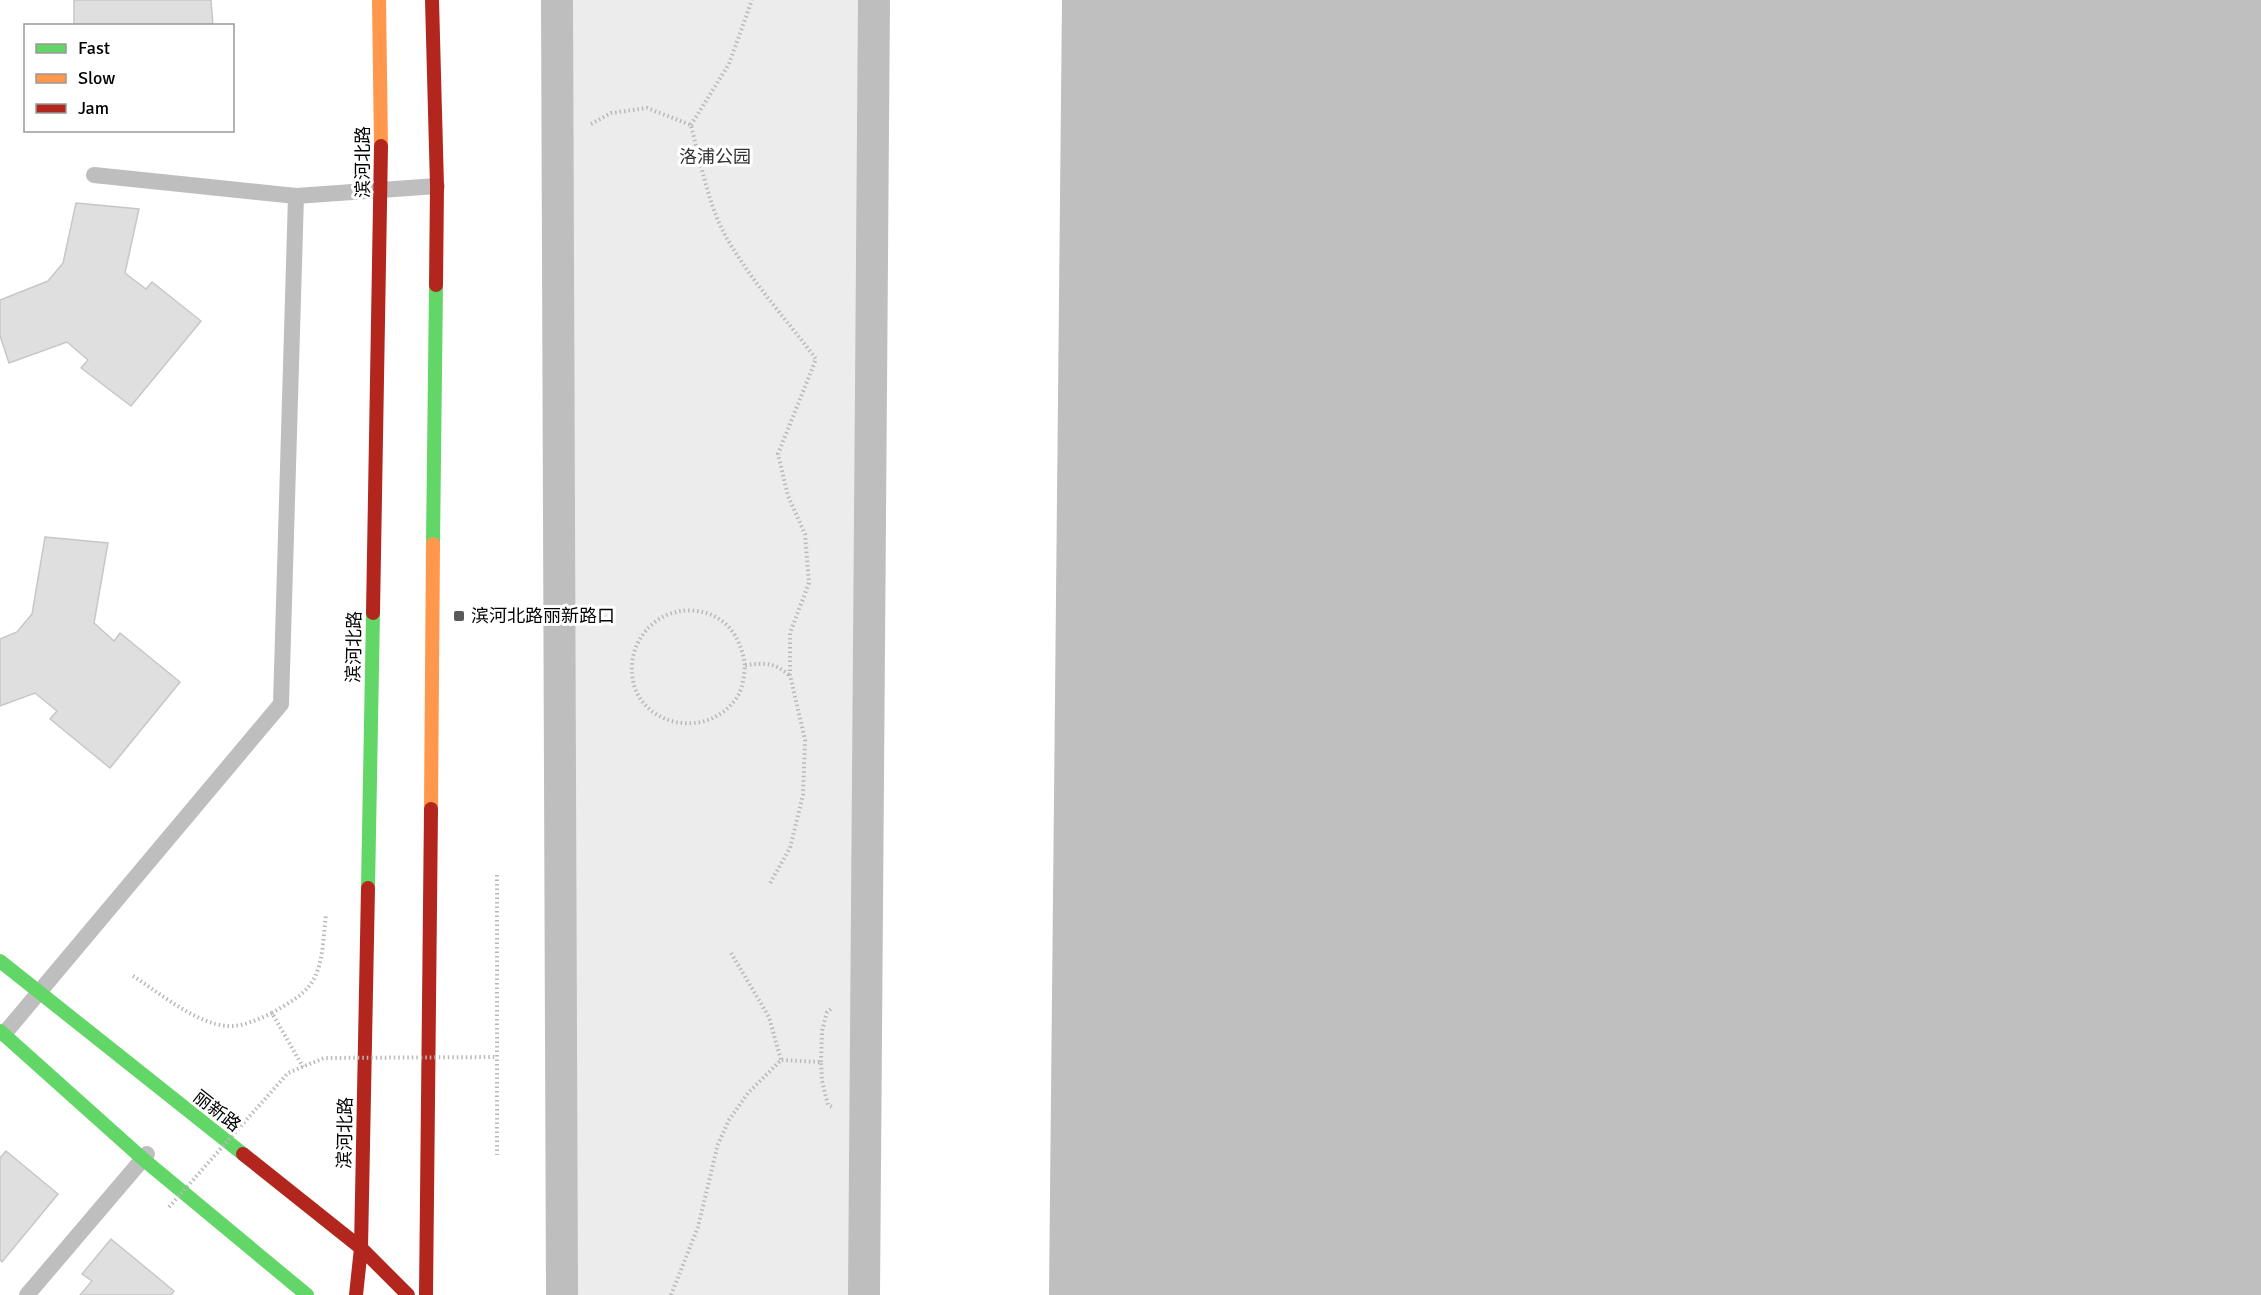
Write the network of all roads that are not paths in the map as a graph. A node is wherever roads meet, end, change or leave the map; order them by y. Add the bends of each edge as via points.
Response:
1 (380, 0) edge
2 (432, 0) edge
3 (557, 0) edge
4 (874, 0) edge
5 (94, 175) dead end
6 (436, 186) junction
7 (381, 190) junction
8 (296, 196) junction
9 (0, 961) edge
10 (39, 993) junction
11 (2, 1033) edge
12 (147, 1154) junction
13 (361, 1248) junction
14 (27, 1295) edge
15 (307, 1295) edge
16 (356, 1295) edge
17 (408, 1295) edge
18 (426, 1295) edge
19 (562, 1295) edge
20 (864, 1295) edge

1 - 7 main road, 滨河北路
2 - 6 main road
3 - 19 street
4 - 20 street
5 - 8 lane
6 - 7 lane
6 - 18 main road
7 - 8 lane
7 - 13 main road, 滨河北路
8 - 10 lane via 281,704
9 - 10 main road, 丽新路
10 - 11 lane
10 - 13 main road, 丽新路
11 - 12 main road
12 - 14 lane
12 - 15 main road
13 - 16 main road, 滨河北路
13 - 17 main road, 丽新路

